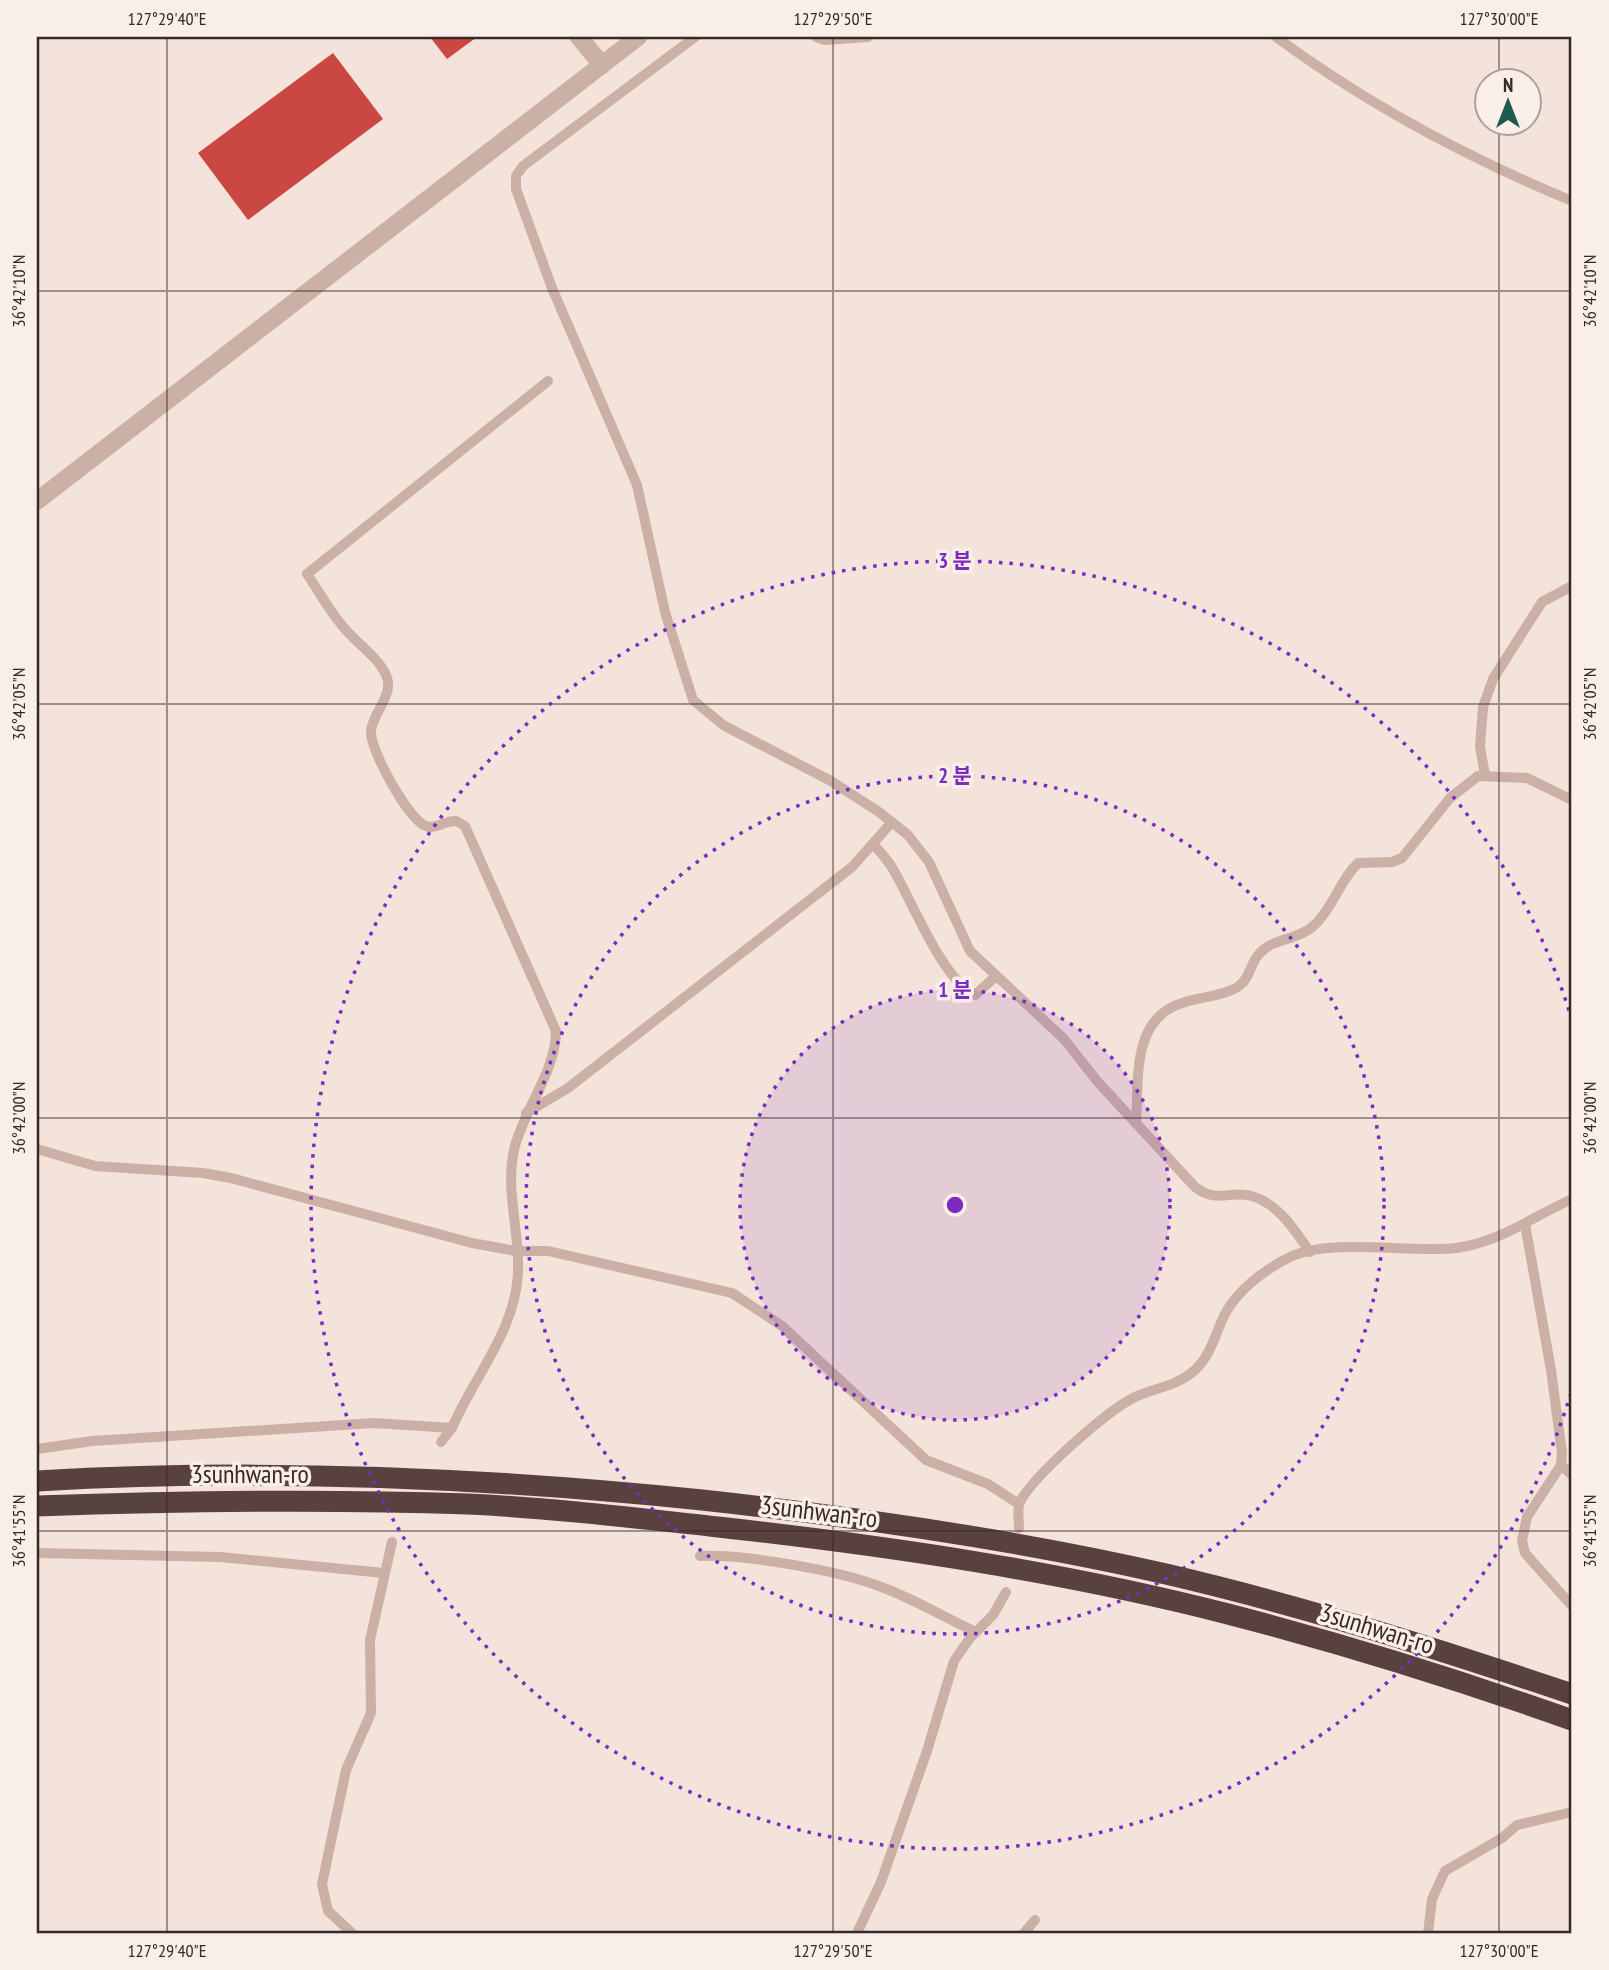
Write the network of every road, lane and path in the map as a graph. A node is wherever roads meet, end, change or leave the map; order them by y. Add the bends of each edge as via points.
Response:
1 (579, 37) edge
2 (638, 37) edge
3 (695, 37) edge
4 (816, 37) edge
5 (868, 37) edge
6 (1276, 37) edge
7 (602, 65) junction
8 (1572, 201) edge
9 (548, 381) dead end
10 (37, 501) edge
11 (1572, 586) edge
12 (1485, 775) junction
13 (1572, 800) edge
14 (892, 822) junction
15 (873, 844) junction
16 (996, 976) junction
17 (526, 1113) junction
18 (1136, 1123) junction
19 (37, 1149) edge
20 (1572, 1199) edge
21 (1525, 1224) junction
22 (516, 1251) junction
23 (1310, 1252) junction
24 (452, 1428) junction
25 (441, 1442) dead end
26 (37, 1449) edge
27 (1561, 1465) junction
28 (1572, 1475) edge
29 (37, 1481) edge
30 (1019, 1504) junction
31 (37, 1506) edge
32 (1019, 1528) dead end
33 (392, 1542) dead end
34 (37, 1553) edge
35 (700, 1556) dead end
36 (384, 1573) junction
37 (1006, 1592) dead end
38 (1572, 1606) edge
39 (976, 1632) junction
40 (1572, 1693) edge
41 (1572, 1720) edge
42 (1572, 1812) edge
43 (1035, 1920) dead end
44 (352, 1933) edge
45 (857, 1933) edge
46 (1024, 1933) edge
47 (1428, 1933) edge

1 - 7 street
2 - 7 street
3 - 14 lane via 523,166 516,176 516,189 552,288 637,485 665,612 693,700 723,725 831,781
4 - 5 lane
6 - 8 lane via 1389,110 1503,172
7 - 10 street
9 - 17 lane via 307,573 339,622 388,678 370,740 394,786 418,823 429,827 456,821 465,826 550,1011 556,1031 554,1050
11 - 12 lane via 1542,602 1493,679 1483,707 1480,747
12 - 13 lane via 1527,778
12 - 18 lane via 1450,798 1402,858 1358,863 1312,927 1267,947 1237,988 1178,1004 1156,1018 1140,1049
14 - 15 lane
14 - 16 lane via 929,862 970,951
15 - 16 lane via 892,866 947,967 969,992 975,995
15 - 17 lane via 852,867 568,1088
16 - 18 lane via 1064,1039
17 - 22 lane via 511,1173
18 - 23 lane via 1203,1194 1218,1198 1250,1195 1268,1203 1286,1218
19 - 22 lane via 95,1166 231,1178 396,1224
20 - 21 lane
21 - 23 lane via 1477,1244 1454,1248
21 - 27 lane via 1551,1370
22 - 24 lane via 518,1272 509,1321
22 - 30 lane via 548,1251 732,1293 782,1326 926,1460 988,1485
23 - 30 lane via 1271,1268 1247,1287 1226,1312 1205,1360 1194,1371 1178,1383 1133,1398 1109,1416 1048,1465
24 - 25 lane
24 - 26 lane via 374,1423 92,1441
27 - 28 lane
27 - 38 lane via 1527,1517 1522,1541 1525,1553
29 - 40 highway, 3sunhwan-ro via 253,1474 406,1476 552,1485 909,1524 1167,1574 1302,1608
30 - 32 lane
31 - 41 highway, 3sunhwan-ro via 302,1500 471,1504 864,1544 1083,1581 1225,1613 1367,1653
33 - 36 lane
34 - 36 lane via 220,1557
35 - 39 lane via 720,1555 838,1574 884,1587
36 - 44 lane via 370,1640 371,1713 346,1770 322,1884 328,1911
37 - 39 lane
39 - 45 lane via 954,1661 881,1882
42 - 47 lane via 1517,1825 1445,1871 1432,1899
43 - 46 lane

